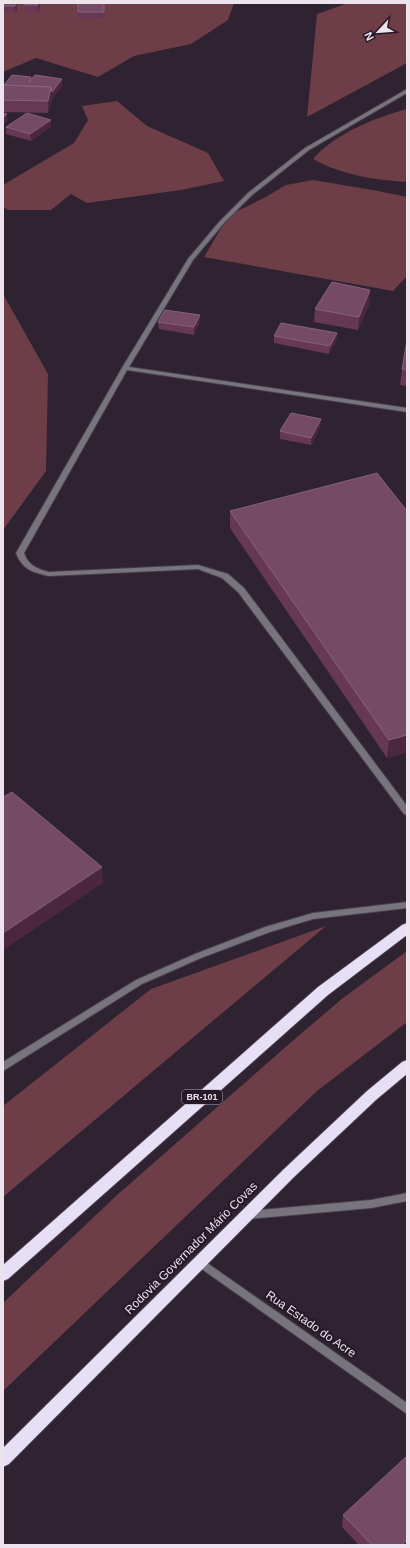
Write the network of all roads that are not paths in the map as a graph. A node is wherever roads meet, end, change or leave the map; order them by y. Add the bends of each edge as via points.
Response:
1 (407, 91) edge
2 (125, 368) junction
3 (407, 410) edge
4 (407, 812) edge
5 (407, 905) edge
6 (407, 928) edge
7 (3, 1066) edge
8 (407, 1066) edge
9 (407, 1197) edge
10 (248, 1215) junction
11 (200, 1262) junction
12 (3, 1274) edge
13 (407, 1408) edge
14 (3, 1459) edge

1 - 2 street via 307,149 250,194 191,259
2 - 3 street
2 - 4 street via 20,553 26,566 49,574 198,567 225,576 241,590
5 - 7 street via 313,916 268,929 198,956 139,982
6 - 12 highway, BR-101 via 323,991
8 - 10 highway, Rodovia Governador Mário Covas via 372,1094
9 - 10 street via 371,1204
10 - 11 highway, Rodovia Governador Mário Covas
11 - 13 street, Rua Estado do Acre
11 - 14 highway, Rodovia Governador Mário Covas

